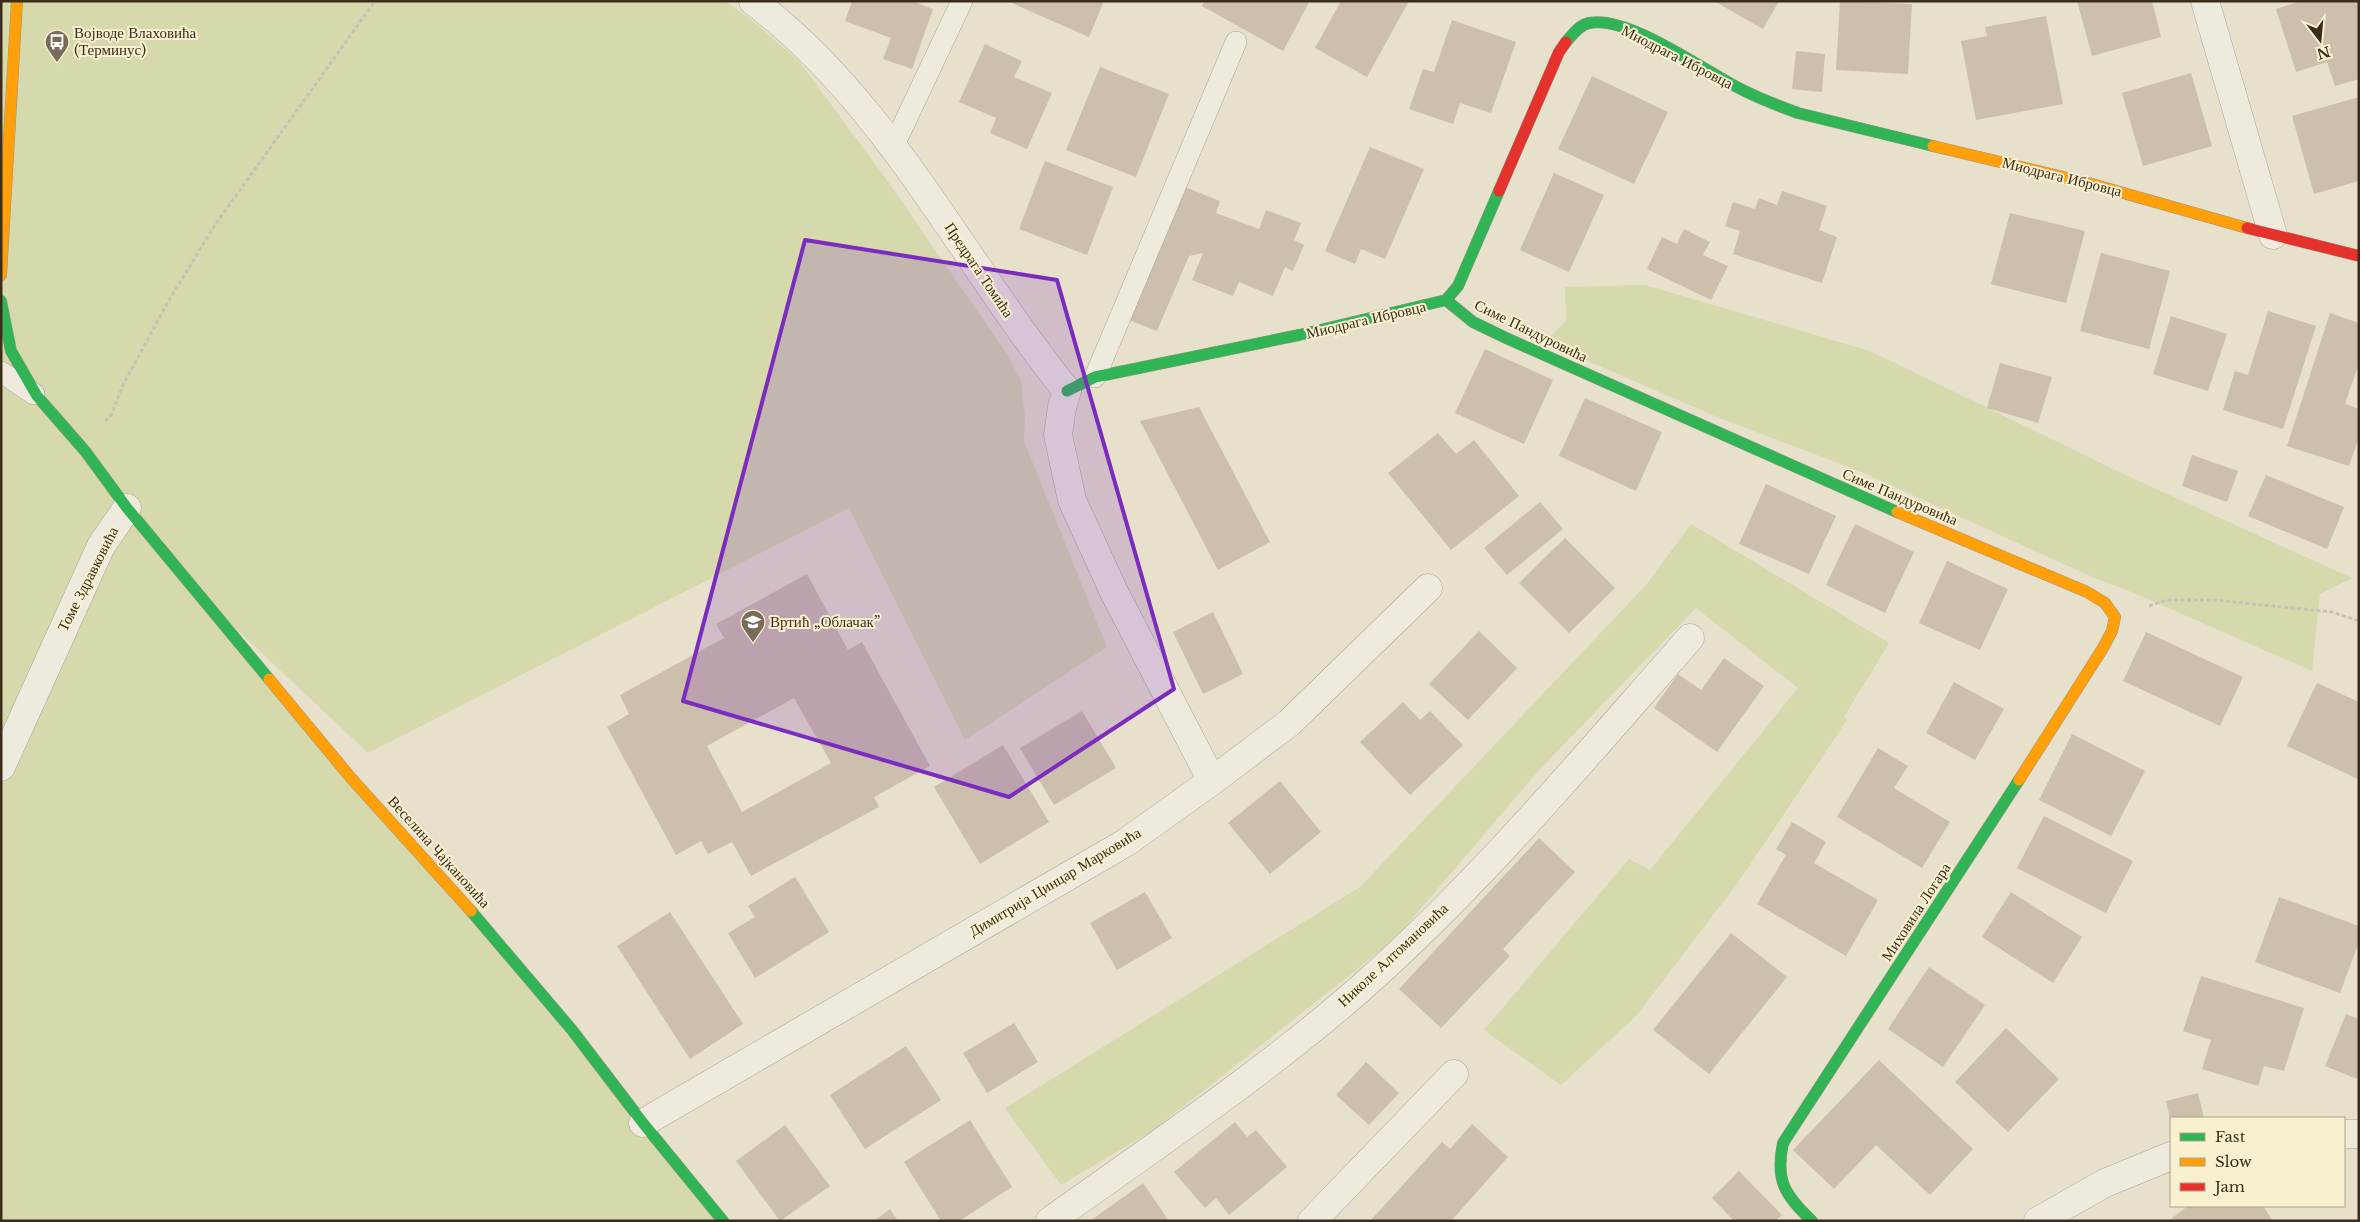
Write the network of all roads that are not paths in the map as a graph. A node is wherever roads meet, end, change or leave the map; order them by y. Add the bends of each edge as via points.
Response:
1 (17, 1) edge
2 (752, 1) edge
3 (962, 1) edge
4 (2205, 1) edge
5 (1236, 42) dead end
6 (894, 147) junction
7 (2273, 235) junction
8 (2, 251) edge
9 (2359, 256) edge
10 (1, 275) edge
11 (1446, 300) junction
12 (1, 301) edge
13 (1, 372) edge
14 (1095, 377) junction
15 (1066, 391) junction
16 (36, 396) junction
17 (127, 508) junction
18 (1428, 588) dead end
19 (2115, 617) joint
20 (1690, 638) dead end
21 (1, 767) edge
22 (1212, 782) junction
23 (1454, 1074) dead end
24 (643, 1123) junction
25 (2345, 1134) edge
26 (2359, 1134) edge
27 (2170, 1156) edge
28 (723, 1221) edge
29 (1050, 1221) edge
30 (1312, 1221) edge
31 (1812, 1221) edge
32 (2038, 1221) edge

1 - 8 street
2 - 6 street, Предрага Томића via 814,54 854,96
3 - 6 lane
4 - 7 street
5 - 14 lane
6 - 15 street, Предрага Томића
7 - 9 street, Миодрага Ибровца
7 - 11 street, Миодрага Ибровца via 2088,183 1798,113 1764,101 1625,28 1599,22 1576,30 1559,52 1458,286
8 - 10 street
11 - 14 street, Миодрага Ибровца via 1299,335
11 - 19 street, Симе Пандуровића via 1473,322 1506,338 1836,486 2087,592 2105,603
12 - 16 street via 11,351
13 - 16 lane
14 - 15 street, Миодрага Ибровца
15 - 22 street via 1058,436 1072,500 1114,592
16 - 17 street via 86,451
17 - 21 street, Томе Здравковића via 101,546
17 - 24 street, Веселина Чајкановића via 351,778 476,916 572,1030
18 - 22 street, Димитрија Цинцар Марковића via 1289,723
19 - 31 street, Миховила Логара via 2103,648 1783,1143 1778,1163 1780,1180 1792,1202
20 - 29 street, Николе Алтомановића via 1523,826 1425,928 1360,989 1266,1064
22 - 24 street, Димитрија Цинцар Марковића via 1125,843
23 - 30 street
24 - 28 street, Веселина Чајкановића
25 - 26 street
27 - 32 street via 2105,1183

